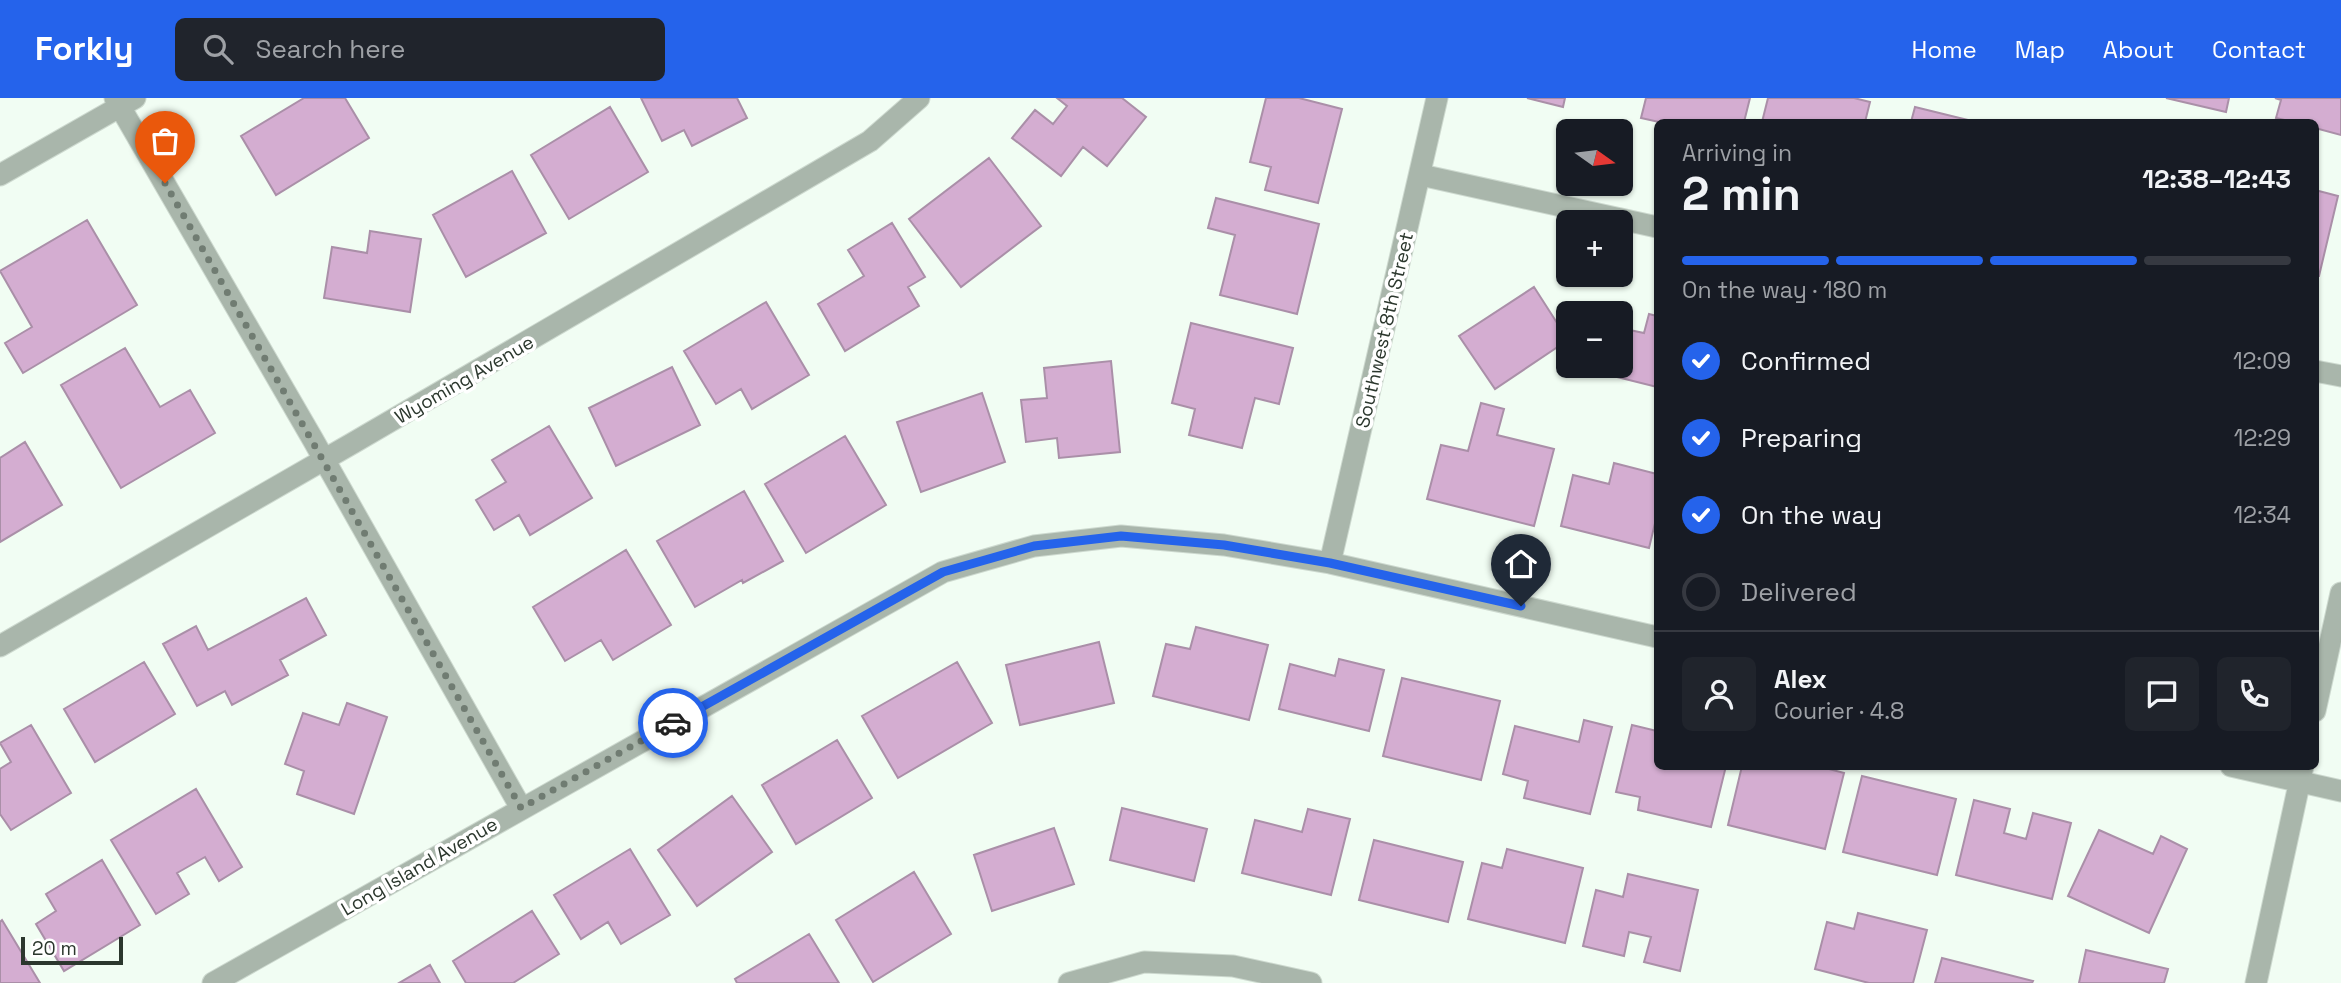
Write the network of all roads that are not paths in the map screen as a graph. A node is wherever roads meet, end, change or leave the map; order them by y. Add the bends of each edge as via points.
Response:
1 (919, 98) edge
2 (1437, 98) edge
3 (124, 101) edge
4 (1421, 175) junction
5 (0, 176) edge
6 (1654, 226) edge
7 (2319, 372) edge
8 (2341, 376) edge
9 (324, 460) junction
10 (1330, 563) junction
11 (2341, 593) edge
12 (1654, 636) edge
13 (0, 646) edge
14 (2319, 693) edge
15 (2266, 770) edge
16 (2302, 774) edge
17 (2341, 791) edge
18 (521, 808) junction
19 (213, 983) edge
20 (1069, 983) edge
21 (1311, 983) edge
22 (2256, 983) edge

1 - 9 street, Wyoming Avenue via 870,141
2 - 4 street, Southwest 8th Street
3 - 5 street
3 - 9 street
4 - 6 street
4 - 10 street, Southwest 8th Street
7 - 8 street
9 - 13 street, Wyoming Avenue
9 - 18 street
10 - 12 street, Long Island Avenue
10 - 18 street, Long Island Avenue via 1224,545 1121,536 1034,546 943,572
11 - 14 street
15 - 16 street
16 - 17 street
16 - 22 street
18 - 19 street, Long Island Avenue
20 - 21 street via 1144,962 1233,966

